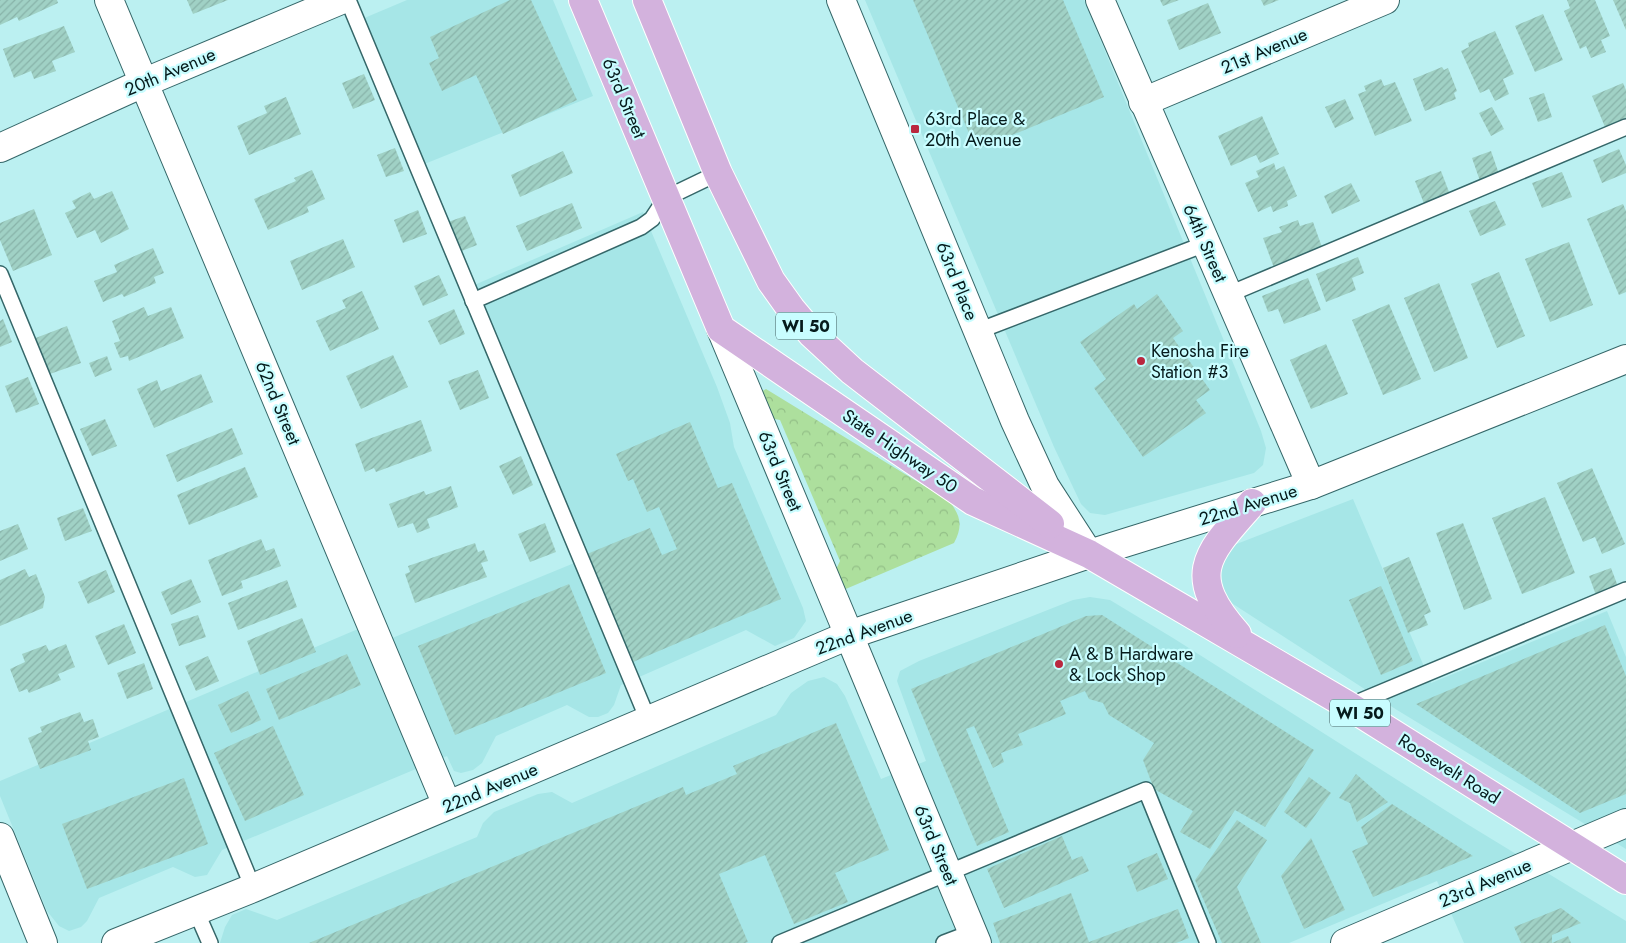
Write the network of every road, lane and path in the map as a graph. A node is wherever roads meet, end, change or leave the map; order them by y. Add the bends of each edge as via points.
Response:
1 (109, 0) edge
2 (342, 0) edge
3 (348, 0) edge
4 (583, 0) edge
5 (647, 0) edge
6 (841, 0) edge
7 (1100, 0) edge
8 (1385, 0) edge
9 (143, 83) junction
10 (1143, 102) junction
11 (1626, 126) edge
12 (0, 148) edge
13 (718, 173) junction
14 (666, 198) junction
15 (1205, 244) junction
16 (0, 274) edge
17 (1227, 295) junction
18 (473, 301) junction
19 (721, 329) junction
20 (978, 331) junction
21 (1626, 358) edge
22 (1310, 485) junction
23 (1252, 503) junction
24 (1089, 554) junction
25 (1626, 590) edge
26 (849, 635) junction
27 (1250, 648) junction
28 (1349, 706) junction
29 (649, 722) junction
30 (447, 805) junction
31 (1626, 823) edge
32 (0, 837) edge
33 (1572, 846) junction
34 (948, 873) junction
35 (1626, 880) edge
36 (253, 888) junction
37 (196, 911) junction
38 (975, 938) edge
39 (43, 943) edge
40 (116, 943) edge
41 (210, 943) edge
42 (780, 943) edge
43 (944, 943) edge
44 (1208, 943) edge
45 (1345, 943) edge

1 - 9 street, 62nd Street
2 - 9 street, 20th Avenue
3 - 18 lane
4 - 14 main road, 63rd Street
5 - 13 main road, WI 50
6 - 20 street, 63rd Place
7 - 10 street, 64th Street
8 - 10 street, 21st Avenue
9 - 12 street, 20th Avenue
9 - 30 street, 62nd Street
10 - 15 street, 64th Street
11 - 17 lane
13 - 14 lane
13 - 24 main road, WI 50 via 771,281 812,334 852,371
14 - 18 lane via 652,219 640,227
14 - 19 main road, 63rd Street
15 - 17 street, 64th Street
15 - 20 lane
16 - 36 lane
17 - 22 street, 64th Street
18 - 29 lane
19 - 24 main road, State Highway 50 / WI 50 via 973,501
19 - 26 street, 63rd Street
20 - 24 street, 63rd Place via 1014,421 1045,486
21 - 22 street, 22nd Avenue
22 - 23 street, 22nd Avenue
23 - 24 street, 22nd Avenue
23 - 27 main road via 1216,543 1206,575 1219,613
24 - 26 street, 22nd Avenue
24 - 27 main road, Roosevelt Road / WI 50
25 - 28 lane
26 - 29 street, 22nd Avenue
26 - 34 street, 63rd Street
27 - 28 main road, Roosevelt Road / WI 50
28 - 33 main road, Roosevelt Road / WI 50
29 - 30 street, 22nd Avenue
30 - 36 street, 22nd Avenue
31 - 33 street, 23rd Avenue
32 - 39 street
33 - 35 main road, Roosevelt Road / WI 50
33 - 45 street, 23rd Avenue
34 - 38 street, 63rd Street
34 - 42 lane
34 - 44 lane via 1146,790
36 - 37 street, 22nd Avenue
37 - 40 street, 22nd Avenue
37 - 41 lane
38 - 43 lane

